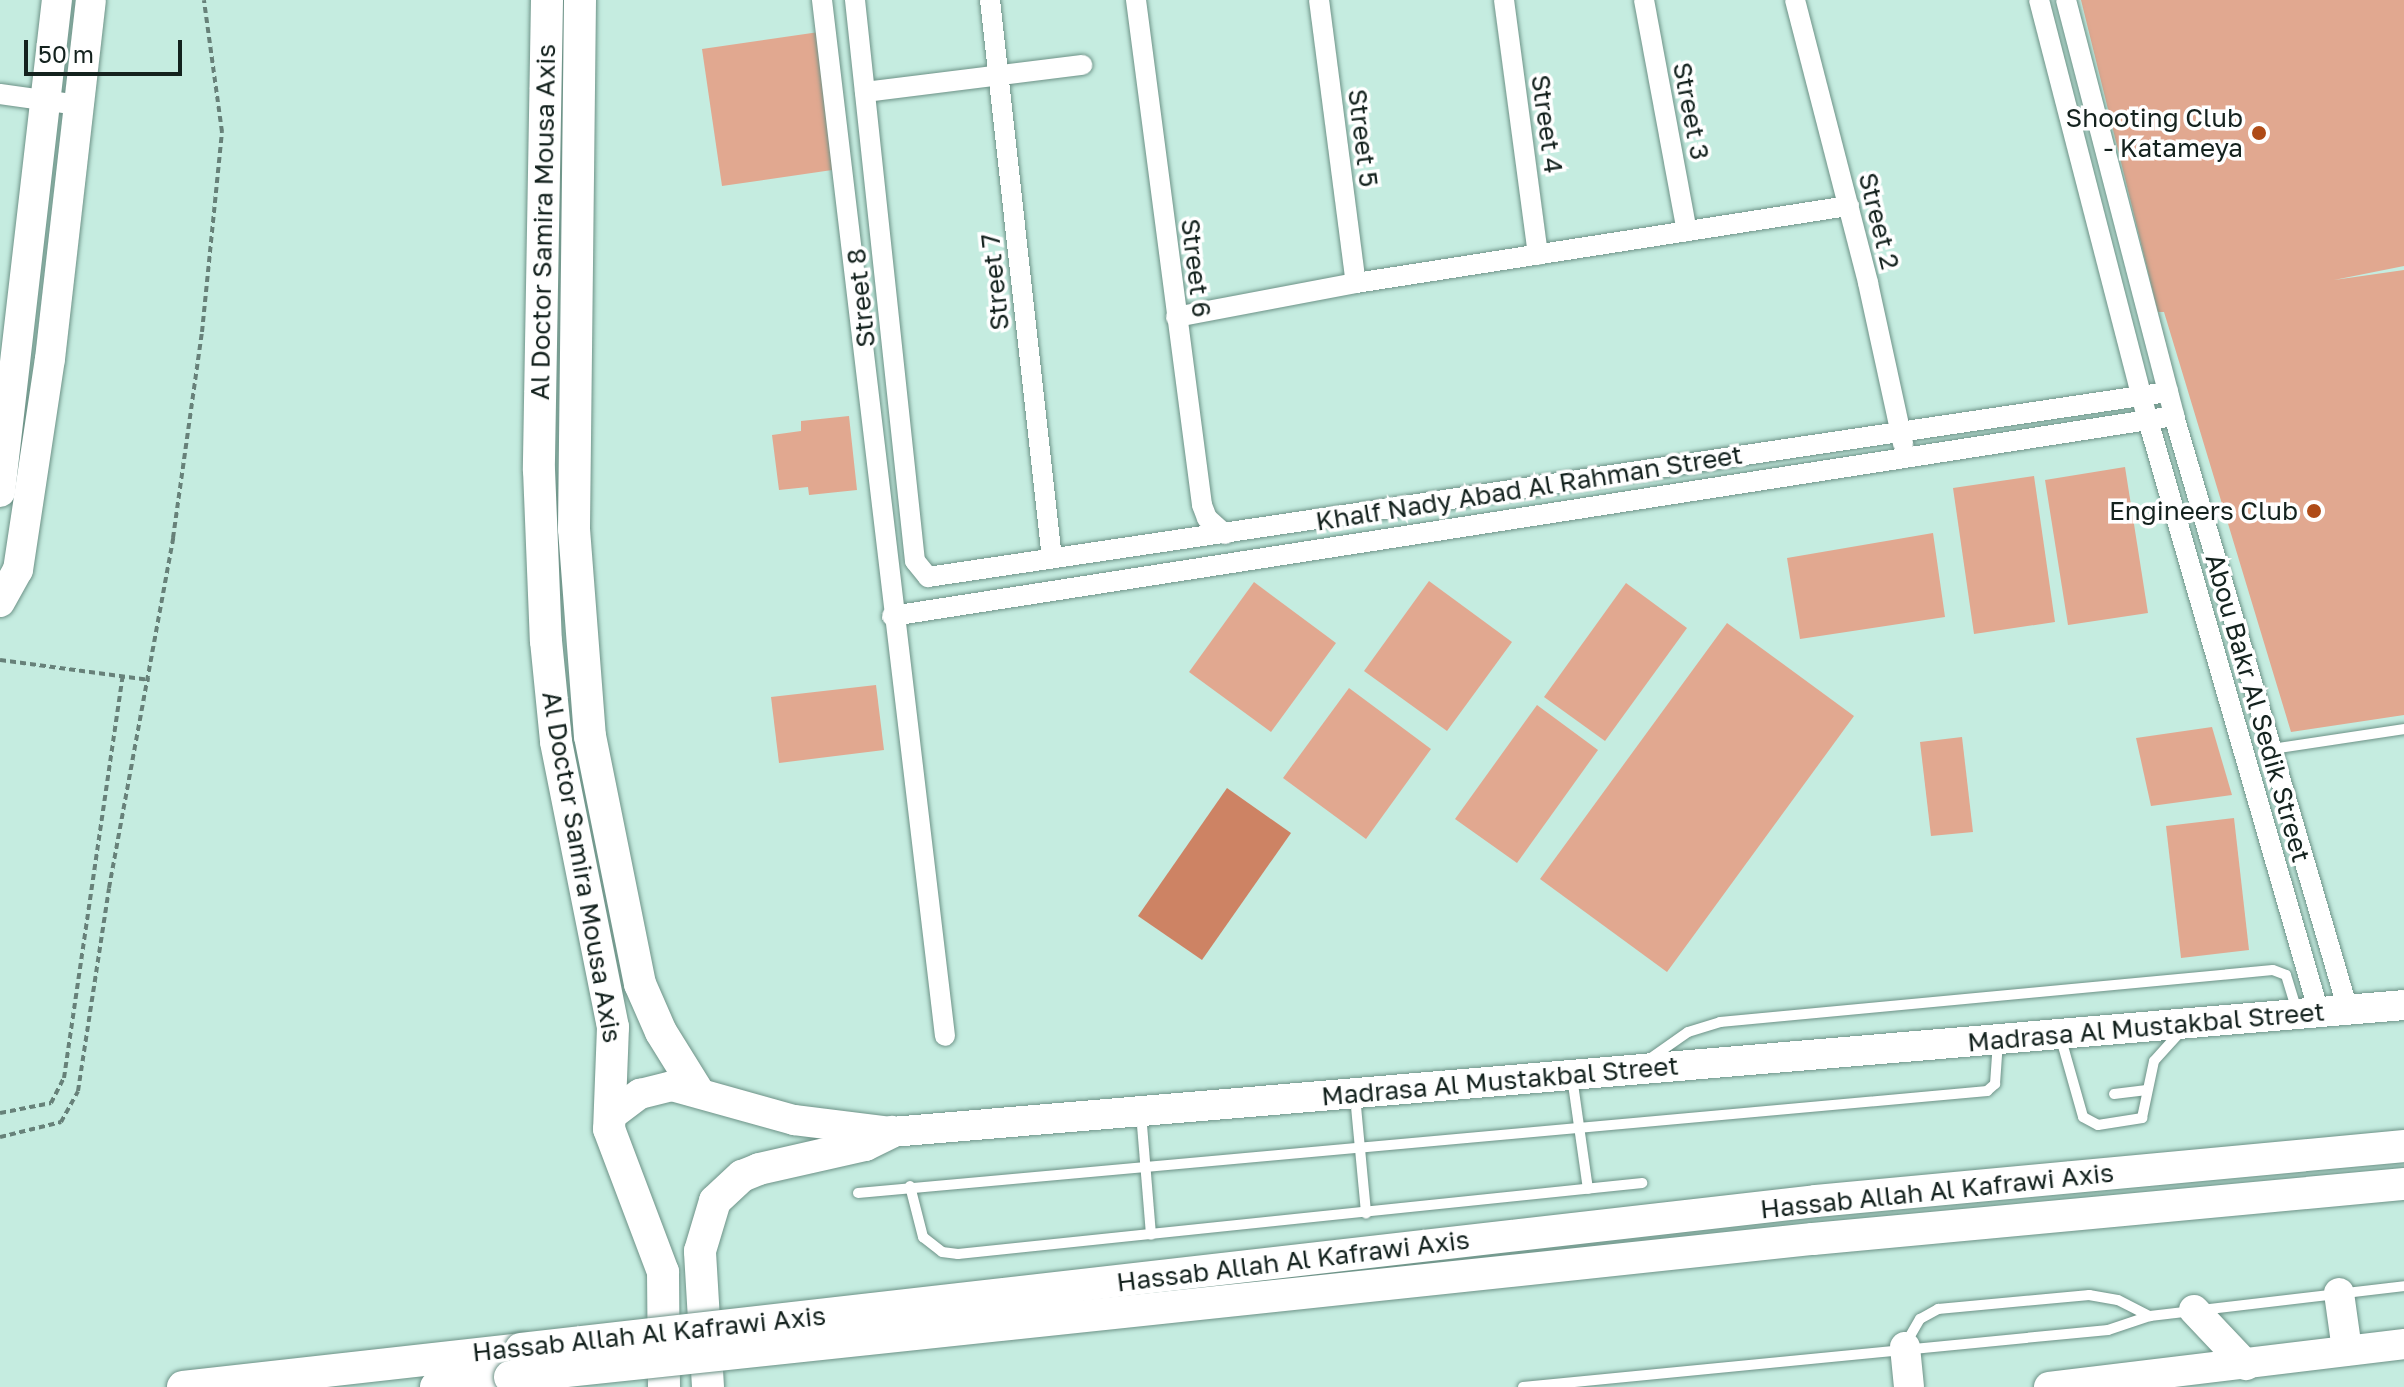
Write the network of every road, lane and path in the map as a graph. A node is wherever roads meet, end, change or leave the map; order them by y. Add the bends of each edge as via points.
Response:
1 (57, 0) edge
2 (91, 0) edge
3 (204, 0) edge
4 (547, 0) edge
5 (580, 0) edge
6 (822, 0) edge
7 (855, 0) edge
8 (990, 0) edge
9 (1136, 0) edge
10 (1319, 0) edge
11 (1504, 0) edge
12 (1644, 0) edge
13 (1795, 0) edge
14 (2039, 0) edge
15 (2066, 0) edge
16 (1082, 65) dead end
17 (998, 75) junction
18 (865, 92) junction
19 (0, 94) edge
20 (45, 100) junction
21 (78, 105) junction
22 (1849, 206) junction
23 (1687, 231) junction
24 (1538, 255) junction
25 (1356, 283) junction
26 (1176, 317) junction
27 (9, 353) edge
28 (50, 359) junction
29 (2168, 392) junction
30 (2142, 396) junction
31 (2174, 416) junction
32 (2148, 420) junction
33 (1900, 432) junction
34 (1905, 456) junction
35 (0, 492) edge
36 (1216, 535) junction
37 (1052, 559) junction
38 (1211, 564) junction
39 (935, 577) joint
40 (0, 602) edge
41 (892, 616) junction
42 (0, 660) edge
43 (123, 676) junction
44 (150, 680) junction
45 (2404, 729) edge
46 (2269, 749) junction
47 (2334, 965) junction
48 (2306, 968) junction
49 (2404, 1005) edge
50 (2322, 1012) junction
51 (2189, 1023) junction
52 (2059, 1034) junction
53 (945, 1036) dead end
54 (1998, 1039) junction
55 (1634, 1070) junction
56 (1572, 1075) junction
57 (697, 1090) junction
58 (2147, 1090) junction
59 (1355, 1092) junction
60 (2114, 1094) dead end
61 (1141, 1111) junction
62 (0, 1113) edge
63 (609, 1117) junction
64 (1579, 1130) junction
65 (892, 1132) junction
66 (0, 1137) edge
67 (2404, 1146) edge
68 (1360, 1148) junction
69 (1146, 1167) junction
70 (1642, 1183) dead end
71 (2404, 1184) edge
72 (910, 1186) junction
73 (1588, 1189) junction
74 (858, 1193) dead end
75 (1366, 1213) junction
76 (1151, 1235) junction
77 (2404, 1286) edge
78 (2339, 1293) junction
79 (2194, 1310) junction
80 (2150, 1316) junction
81 (2404, 1344) edge
82 (1905, 1347) junction
83 (2347, 1350) junction
84 (515, 1363) junction
85 (2246, 1365) junction
86 (2068, 1386) edge
87 (183, 1387) edge
88 (436, 1387) edge
89 (664, 1387) edge
90 (708, 1387) edge
91 (1523, 1387) edge
92 (1909, 1387) edge

1 - 20 street
2 - 21 street
3 - 44 path via 222,132 196,376
4 - 63 main road, Al Doctor Samira Mousa Axis via 539,470 546,641 556,742 613,1027
5 - 57 main road, Al Doctor Samira Mousa Axis via 574,516 590,736 636,974 661,1032
6 - 41 street
7 - 18 street, Street 8
8 - 17 street, Street 7
9 - 26 street, Street 6
10 - 25 street, Street 5
11 - 24 street, Street 4
12 - 23 street, Street 3
13 - 22 street, Street 2
14 - 30 street, Abou Bakr Al Sedik Street
15 - 29 street, Abou Bakr Al Sedik Street
16 - 17 street
17 - 18 street
17 - 37 street, Street 7
18 - 39 street, Street 8 via 915,561 921,574
19 - 20 street
20 - 21 street
20 - 27 street
21 - 28 street
22 - 23 street
22 - 33 street, Street 2
23 - 24 street
24 - 25 street
25 - 26 street
26 - 36 street, Street 6 via 1203,510
27 - 28 street
27 - 35 street
28 - 40 street via 18,570
29 - 30 street, Khalf Nady Abad Al Rahman Street
29 - 31 street, Abou Bakr Al Sedik Street
30 - 32 street, Abou Bakr Al Sedik Street
30 - 33 street, Khalf Nady Abad Al Rahman Street
31 - 32 street, Khalf Nady Abad Al Rahman Street
31 - 46 street, Abou Bakr Al Sedik Street
32 - 34 street, Khalf Nady Abad Al Rahman Street
32 - 48 street, Abou Bakr Al Sedik Street
33 - 34 street, Street 2
33 - 36 street, Khalf Nady Abad Al Rahman Street
34 - 38 street, Khalf Nady Abad Al Rahman Street
36 - 37 street, Khalf Nady Abad Al Rahman Street
36 - 38 street
37 - 39 street, Khalf Nady Abad Al Rahman Street
38 - 41 street, Khalf Nady Abad Al Rahman Street
41 - 53 street
42 - 43 path
43 - 44 path
43 - 62 path via 64,1078 51,1103
44 - 66 path via 109,888 76,1100 53,1126
45 - 46 lane
46 - 47 street, Abou Bakr Al Sedik Street
47 - 48 street
47 - 50 street, Abou Bakr Al Sedik Street
48 - 50 street, Abou Bakr Al Sedik Street
49 - 50 street, Madrasa Al Mustakbal Street
50 - 51 street, Madrasa Al Mustakbal Street
50 - 55 lane via 2286,975 2273,970 1711,1024 1688,1032
51 - 52 street, Madrasa Al Mustakbal Street
51 - 58 lane via 2159,1054
52 - 54 street, Madrasa Al Mustakbal Street
52 - 58 lane via 2084,1097 2083,1117 2092,1124 2142,1118
54 - 55 street, Madrasa Al Mustakbal Street
54 - 64 lane via 1990,1091
55 - 56 street, Madrasa Al Mustakbal Street
56 - 59 street, Madrasa Al Mustakbal Street
56 - 64 lane
57 - 63 street, Madrasa Al Mustakbal Street via 649,1090
57 - 65 street, Madrasa Al Mustakbal Street via 794,1120
58 - 60 lane
59 - 61 street, Madrasa Al Mustakbal Street
59 - 68 lane
61 - 65 street, Madrasa Al Mustakbal Street
61 - 69 lane
63 - 89 main road, Al Doctor Samira Mousa Axis via 617,1160 663,1272
64 - 68 lane
64 - 73 lane
65 - 90 main road via 855,1148 759,1169 742,1176 715,1201 700,1251
67 - 84 main road, Hassab Allah Al Kafrawi Axis, bridge via 1816,1201
68 - 69 lane
68 - 75 lane
69 - 72 lane
69 - 76 lane
70 - 73 lane
71 - 84 main road, Hassab Allah Al Kafrawi Axis, bridge
72 - 74 lane
72 - 76 lane via 923,1237 942,1252
73 - 75 lane
75 - 76 lane
77 - 78 lane
78 - 79 lane
78 - 83 street
79 - 80 lane
79 - 85 street
80 - 82 lane via 2108,1330
80 - 82 lane via 2118,1300 2089,1295 1938,1309 1913,1327
81 - 83 street
82 - 91 lane
82 - 92 street
83 - 85 street
84 - 87 main road, Hassab Allah Al Kafrawi Axis
84 - 88 main road, Hassab Allah Al Kafrawi Axis
85 - 86 street

